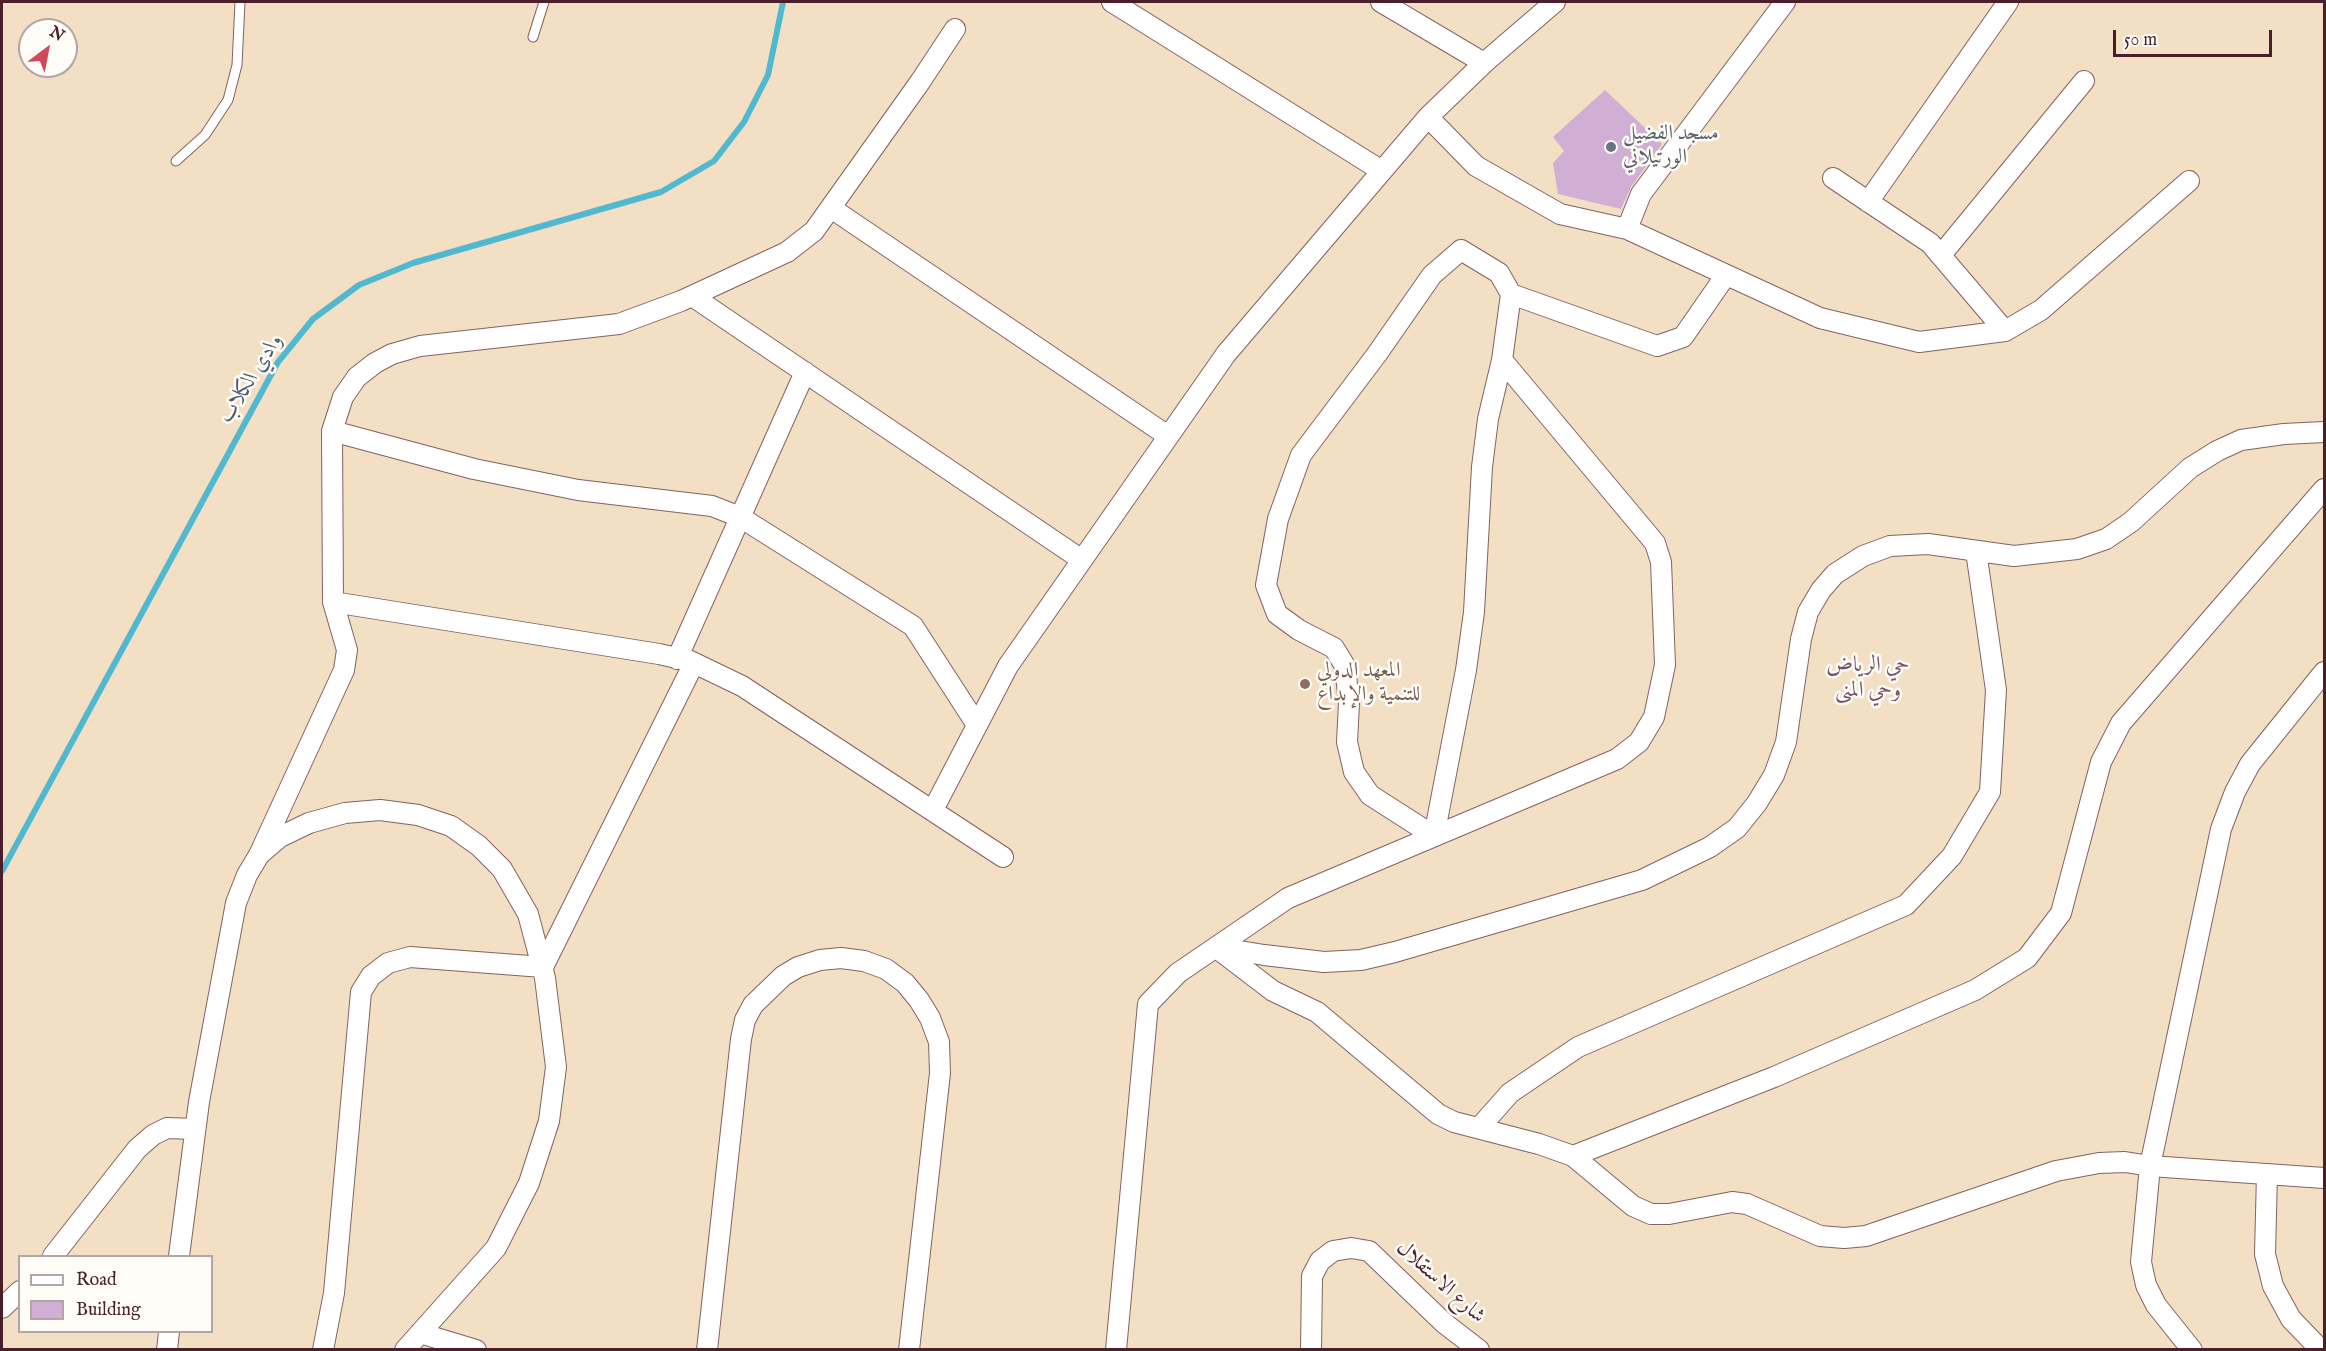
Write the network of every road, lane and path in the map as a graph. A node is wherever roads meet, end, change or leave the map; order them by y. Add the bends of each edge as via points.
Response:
1 (240, 2) edge
2 (544, 2) edge
3 (1112, 2) edge
4 (1381, 2) edge
5 (1555, 2) edge
6 (1785, 2) edge
7 (2008, 2) edge
8 (955, 29) dead end
9 (533, 37) dead end
10 (1484, 63) junction
11 (2084, 81) dead end
12 (1428, 117) junction
13 (176, 161) dead end
14 (1382, 171) junction
15 (1833, 178) dead end
16 (2188, 181) dead end
17 (1868, 202) junction
18 (831, 208) junction
19 (1627, 229) junction
20 (1941, 255) junction
21 (1726, 275) junction
22 (1511, 294) junction
23 (692, 296) junction
24 (2005, 331) junction
25 (1502, 360) junction
26 (805, 372) junction
27 (332, 431) junction
28 (2325, 432) edge
29 (1168, 436) junction
30 (2325, 489) edge
31 (740, 517) junction
32 (1976, 551) junction
33 (1082, 560) junction
34 (333, 602) junction
35 (685, 661) junction
36 (2325, 672) edge
37 (977, 725) junction
38 (933, 810) junction
39 (1434, 836) junction
40 (259, 855) junction
41 (1003, 856) dead end
42 (1216, 947) junction
43 (543, 967) junction
44 (1479, 1128) junction
45 (195, 1129) junction
46 (1573, 1156) junction
47 (2150, 1166) junction
48 (2267, 1174) junction
49 (2325, 1178) edge
50 (55, 1255) edge
51 (179, 1255) edge
52 (18, 1293) edge
53 (2, 1308) edge
54 (169, 1333) edge
55 (420, 1333) junction
56 (167, 1350) edge
57 (323, 1350) edge
58 (405, 1350) edge
59 (476, 1350) edge
60 (707, 1350) edge
61 (909, 1350) edge
62 (1116, 1350) edge
63 (1311, 1350) edge
64 (1479, 1350) edge
65 (2192, 1350) edge
66 (2323, 1350) edge

1 - 13 lane via 237,65 228,100 206,135
2 - 9 lane
3 - 14 street
4 - 10 street
5 - 10 street
6 - 19 street via 1641,194
7 - 17 street
8 - 18 street
10 - 12 street
11 - 20 street
12 - 14 street
12 - 19 street via 1476,166 1551,209
14 - 29 street via 1226,354
15 - 17 street
16 - 24 street via 2041,310
17 - 20 street via 1930,243
18 - 23 street via 814,231 786,252
18 - 29 street
19 - 21 street
20 - 24 street
21 - 22 street via 1683,337 1658,346
21 - 24 street via 1820,318 1919,342
22 - 25 street
22 - 39 street via 1500,273 1461,250 1432,274 1301,455 1278,519 1266,585 1277,614 1334,648 1345,666 1349,703 1347,741 1354,772 1370,795
23 - 26 street
23 - 27 street via 619,324 420,346 392,354 357,377 343,397
25 - 39 street via 1482,467 1471,635
25 - 39 street via 1655,543 1661,562 1665,665 1654,717 1638,742 1617,759
26 - 31 street
26 - 33 street
27 - 31 street via 474,469 578,490 712,506
27 - 34 street
28 - 32 street via 2241,440 2217,451 2190,468 2131,522 2106,539 2077,549 2014,556
29 - 33 street
30 - 46 street via 2121,723 2101,762 2061,913 2027,958 1964,994 1774,1077
31 - 35 street
31 - 37 street via 913,626
32 - 42 street via 1928,544 1890,546 1863,556 1835,574 1808,612 1786,742 1774,775 1737,828 1710,847 1642,879 1360,960 1324,962
32 - 44 street via 1996,690 1990,792 1952,856 1906,905 1578,1047 1510,1093
33 - 37 street via 1008,666
34 - 35 street
34 - 40 street via 347,650 344,670
35 - 38 street via 742,686
35 - 43 street
36 - 47 street via 2250,764 2221,829
37 - 38 street
38 - 41 street
39 - 42 street via 1287,898
40 - 43 street via 280,837 309,823 345,813 380,810 418,815 451,826 502,869 528,914
40 - 45 street via 236,903
42 - 44 street via 1273,991 1317,1012 1438,1114
42 - 62 street via 1178,973 1148,1004
43 - 55 street via 556,1067 549,1121 529,1184 496,1248
43 - 57 street via 410,957 388,963 371,976 361,992 334,1293
44 - 46 street
45 - 50 street via 167,1128 137,1149
45 - 51 street
46 - 47 street via 1634,1206 1651,1214 1732,1202 1746,1204 1820,1236 1844,1238 1866,1236 2056,1171 2099,1163
47 - 48 street
47 - 65 street via 2142,1262 2146,1286
48 - 49 street
48 - 66 street via 2265,1254 2272,1286 2291,1319
52 - 53 street
54 - 56 street
55 - 58 street
55 - 59 street
60 - 61 street via 745,1020 753,1005 783,976 820,960 841,958 886,969 905,983 920,1000 939,1042 940,1073
63 - 64 street, شارع الاستقلال via 1312,1276 1320,1261 1333,1251 1351,1248 1369,1251 1444,1323

